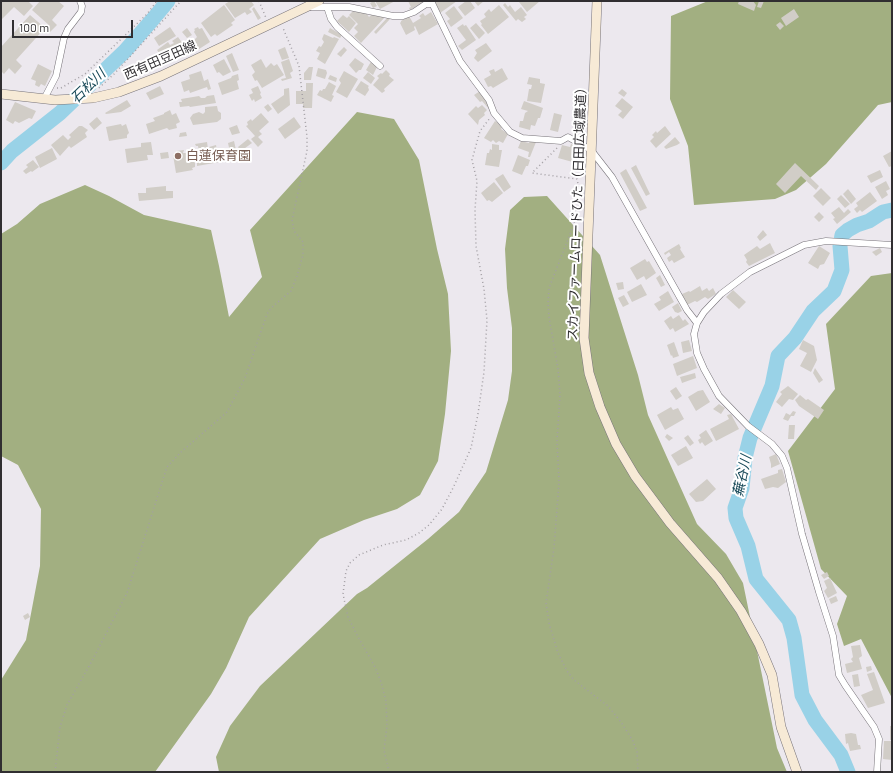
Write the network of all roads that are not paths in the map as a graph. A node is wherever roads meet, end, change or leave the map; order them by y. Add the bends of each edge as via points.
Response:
1 (80, 1) edge
2 (319, 1) edge
3 (598, 1) edge
4 (432, 2) edge
5 (305, 7) junction
6 (327, 7) junction
7 (380, 66) dead end
8 (1, 94) edge
9 (44, 99) junction
10 (591, 150) junction
11 (892, 245) edge
12 (697, 323) junction
13 (797, 772) edge
14 (877, 772) edge

1 - 9 street via 81,12 68,28 58,70
2 - 5 street, 西有田豆田線
3 - 10 street, スカイファームロードひた（日田広域農道）
4 - 6 street via 403,16 349,7
4 - 10 street via 460,61 510,132 522,138 562,141 568,137
5 - 6 street
5 - 9 street, 西有田豆田線 via 119,92 95,97
6 - 7 street via 337,27
8 - 9 street, 西有田豆田線
10 - 12 street via 612,176 687,310
10 - 13 street, スカイファームロードひた（日田広域農道） via 584,338 589,373 600,407 616,444 635,476 670,523 718,578 741,611 759,644 772,675 781,727
11 - 12 street via 826,241 804,245 750,272 720,294
12 - 14 street via 694,334 697,353 719,396 748,426 772,444 782,456 787,468 802,534 833,636 839,674 874,727 879,739

